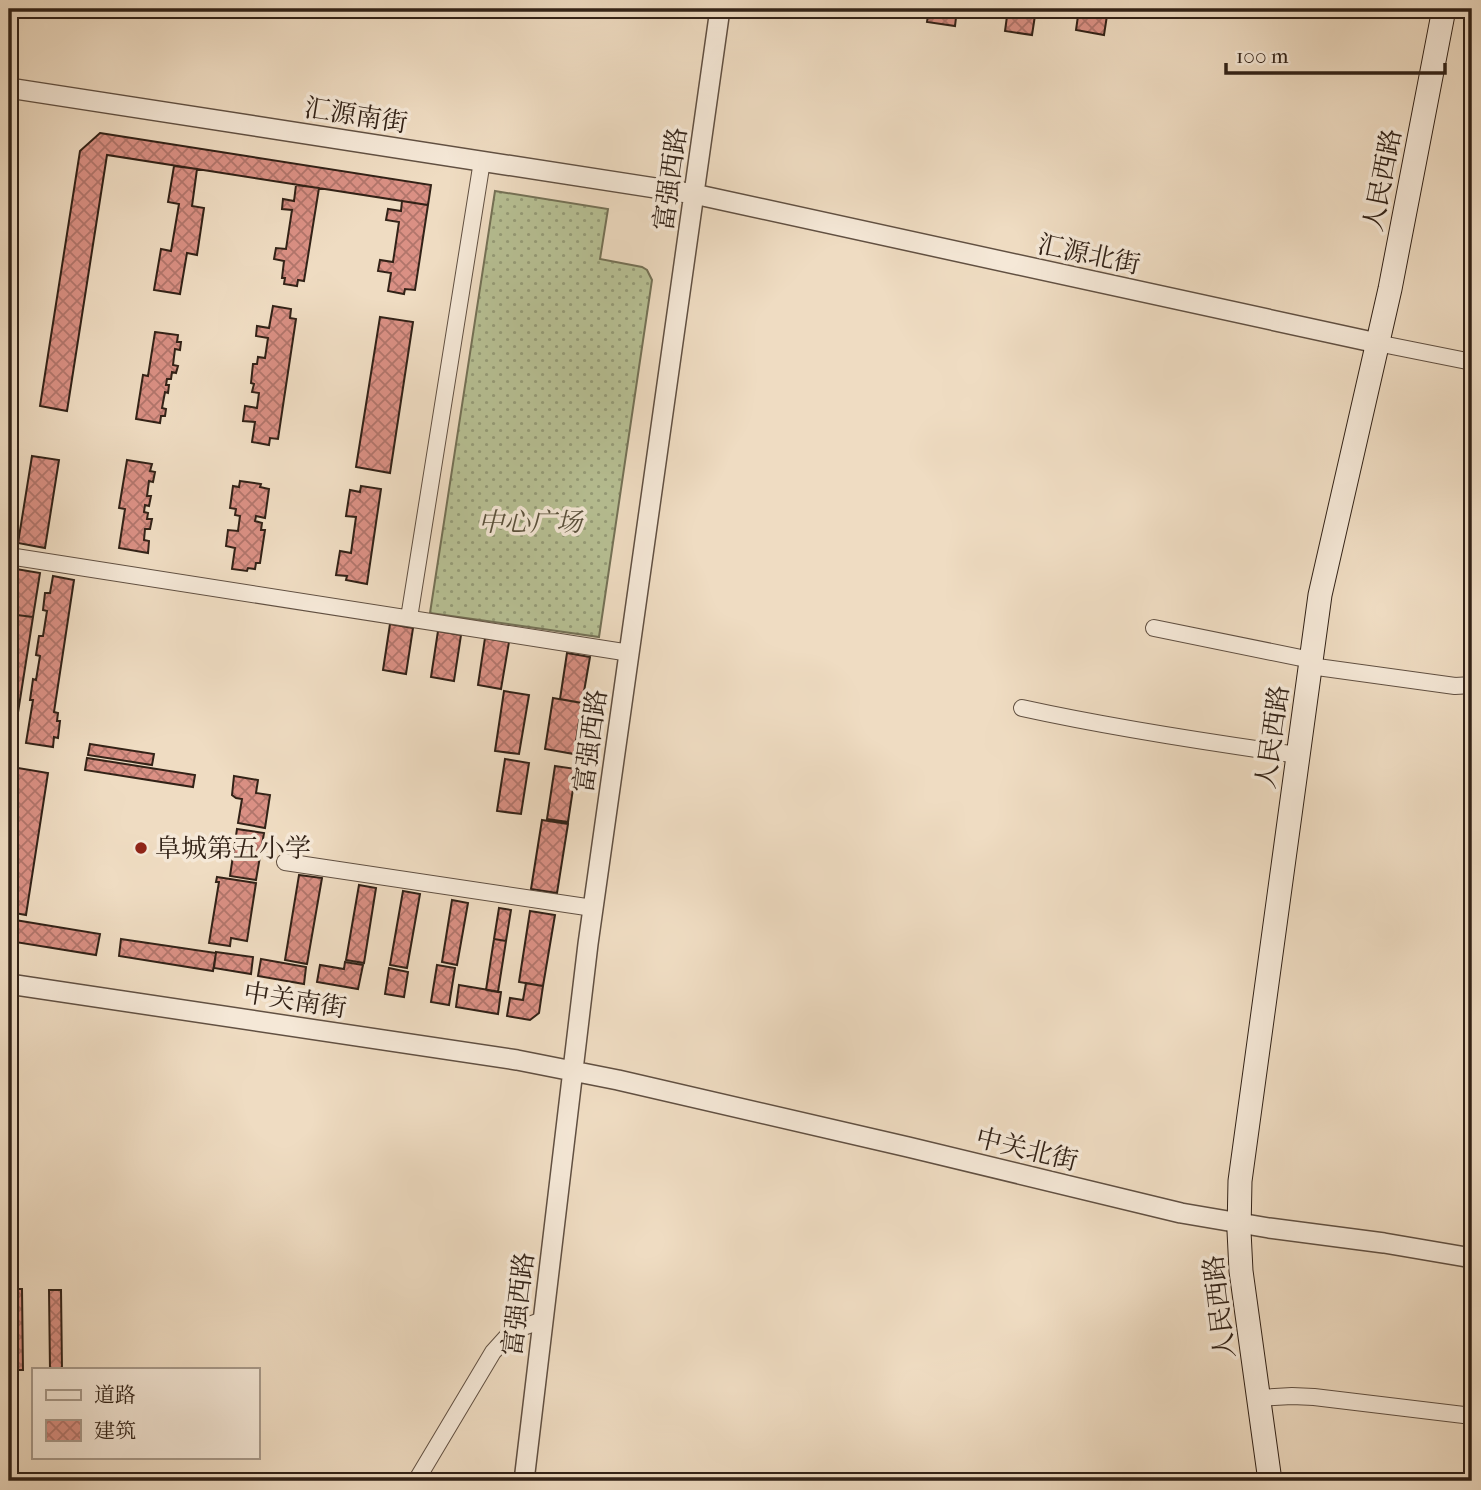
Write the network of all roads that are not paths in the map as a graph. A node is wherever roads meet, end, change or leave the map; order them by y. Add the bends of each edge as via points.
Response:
1 (720, 9) edge
2 (1444, 9) edge
3 (9, 88) edge
4 (482, 161) junction
5 (694, 194) junction
6 (1377, 343) junction
7 (1472, 362) edge
8 (9, 556) edge
9 (409, 618) junction
10 (1154, 628) dead end
11 (629, 653) junction
12 (1310, 663) junction
13 (1472, 685) edge
14 (1022, 708) dead end
15 (1298, 755) junction
16 (285, 862) dead end
17 (593, 908) junction
18 (9, 984) edge
19 (573, 1071) junction
20 (1240, 1223) junction
21 (1472, 1258) edge
22 (543, 1320) junction
23 (1259, 1398) junction
24 (1472, 1416) edge
25 (416, 1481) edge
26 (524, 1481) edge
27 (1270, 1481) edge

1 - 5 street, 富强西路
2 - 6 main road, 人民西路
3 - 4 street, 汇源南街
4 - 5 street, 汇源南街
4 - 9 street
5 - 6 street, 汇源北街
5 - 11 street, 富强西路
6 - 7 street, 汇源北街
6 - 12 main road, 人民西路 via 1325,567
8 - 9 street
9 - 11 street
10 - 12 street
11 - 17 street, 富强西路
12 - 13 street
12 - 15 main road, 人民西路
14 - 15 street via 1194,741
15 - 20 main road, 人民西路 via 1240,1181
16 - 17 street
17 - 19 street, 富强西路
18 - 19 street, 中关南街
19 - 20 street, 中关北街
19 - 22 street, 富强西路
20 - 21 street, 中关北街
20 - 23 main road, 人民西路 via 1241,1271
22 - 25 street via 512,1331 493,1352
22 - 26 street, 富强西路
23 - 24 street via 1314,1396
23 - 27 main road, 人民西路

